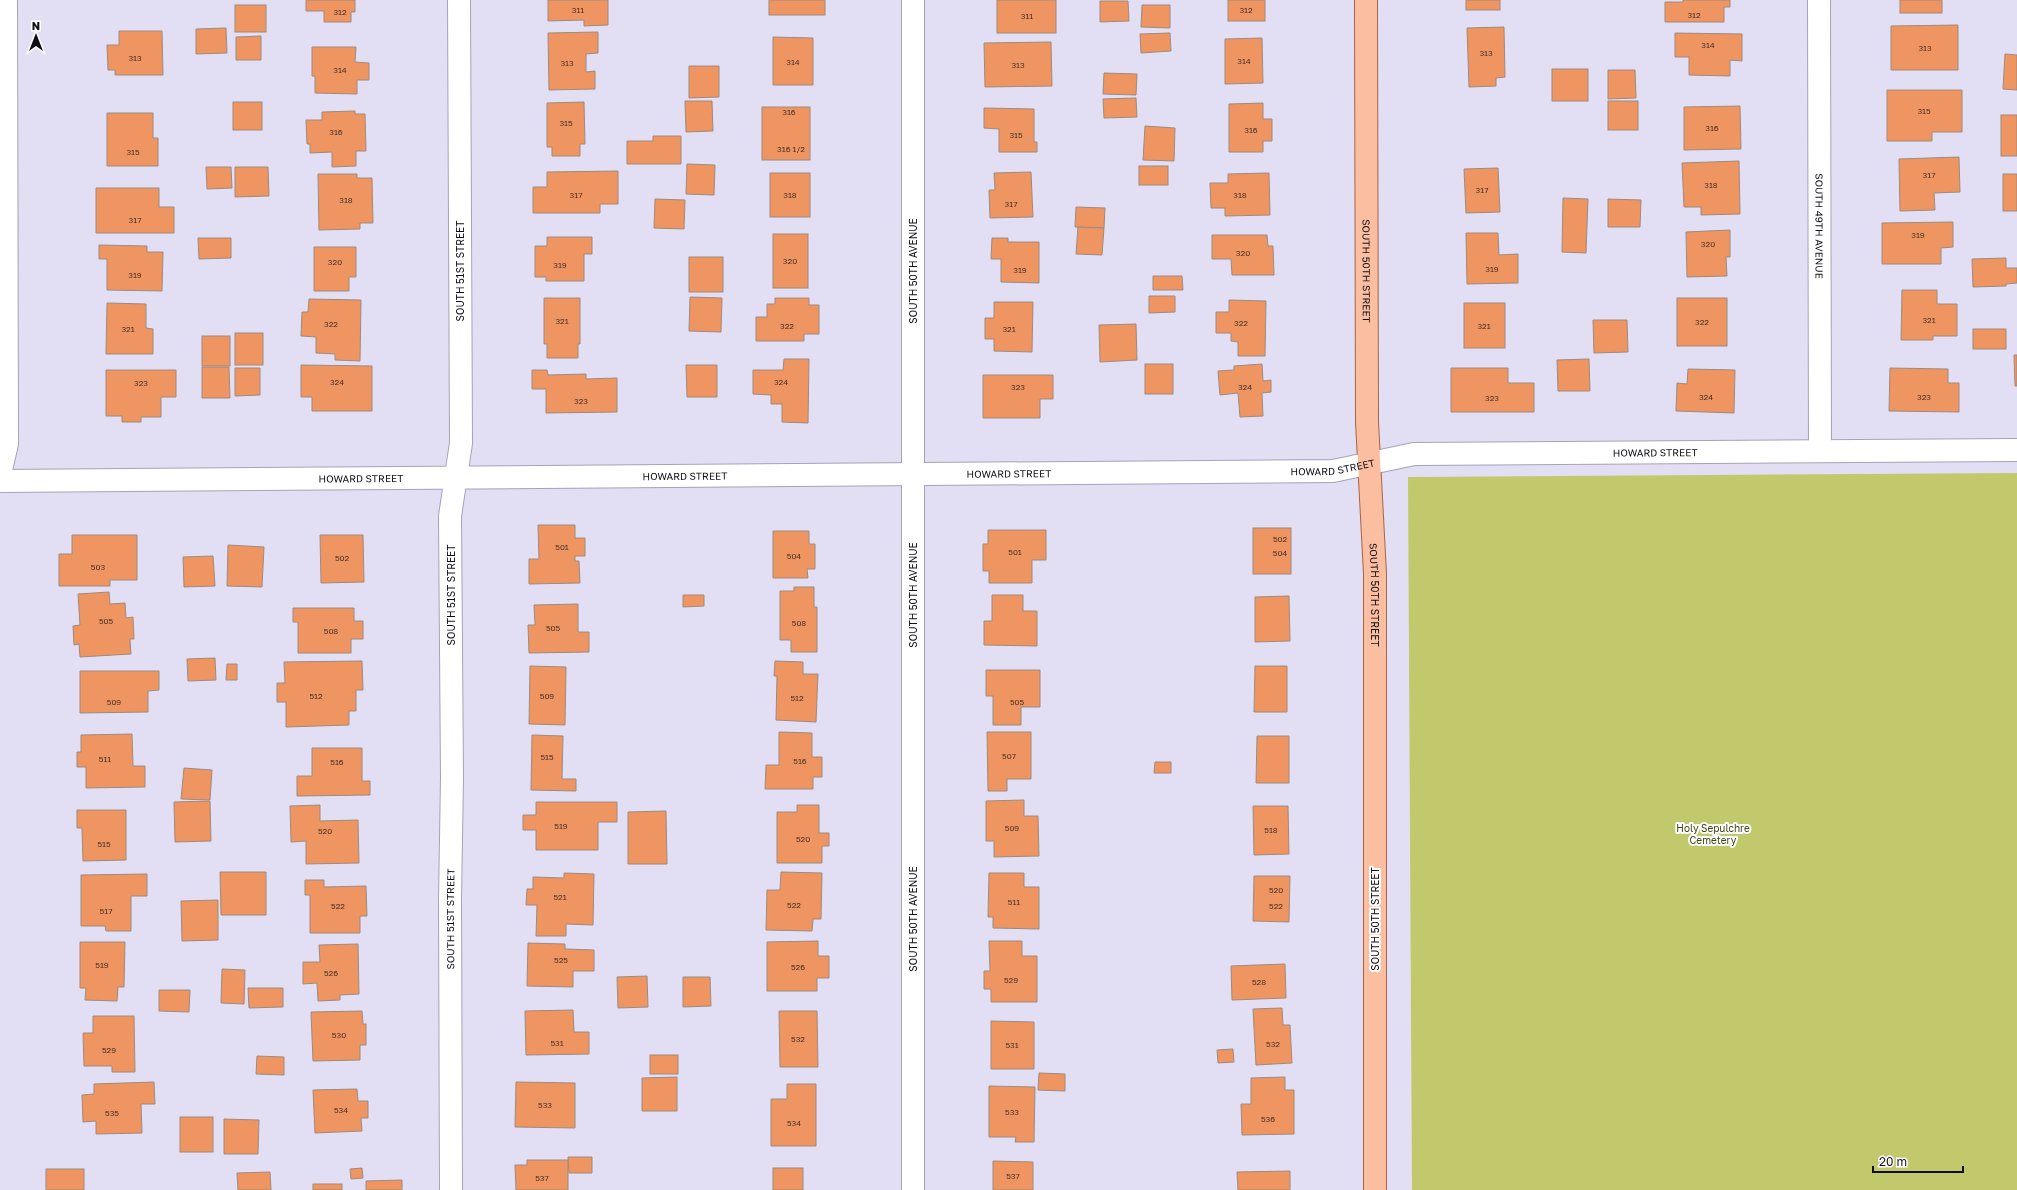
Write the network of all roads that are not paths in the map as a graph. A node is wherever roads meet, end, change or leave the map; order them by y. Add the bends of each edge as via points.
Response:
1 (6, 0) edge
2 (459, 0) edge
3 (913, 0) edge
4 (1366, 0) edge
5 (1819, 0) edge
6 (2017, 450) edge
7 (1820, 452) junction
8 (1370, 464) junction
9 (0, 474) edge
10 (914, 474) junction
11 (456, 478) junction
12 (0, 481) edge
13 (451, 1190) edge
14 (913, 1190) edge
15 (1375, 1190) edge

1 - 9 street via 7,444
2 - 11 street, SOUTH 51ST STREET via 461,443
3 - 10 street, SOUTH 50TH AVENUE
4 - 8 main road, SOUTH 50TH STREET via 1367,414
5 - 7 street, SOUTH 49TH AVENUE
6 - 7 street, HOWARD STREET
7 - 8 street, HOWARD STREET via 1414,454
8 - 10 street, HOWARD STREET via 1333,471
8 - 15 main road, SOUTH 50TH STREET via 1374,574
10 - 11 street, HOWARD STREET
10 - 14 street, SOUTH 50TH AVENUE
11 - 12 street, HOWARD STREET
11 - 13 street, SOUTH 51ST STREET via 450,516

